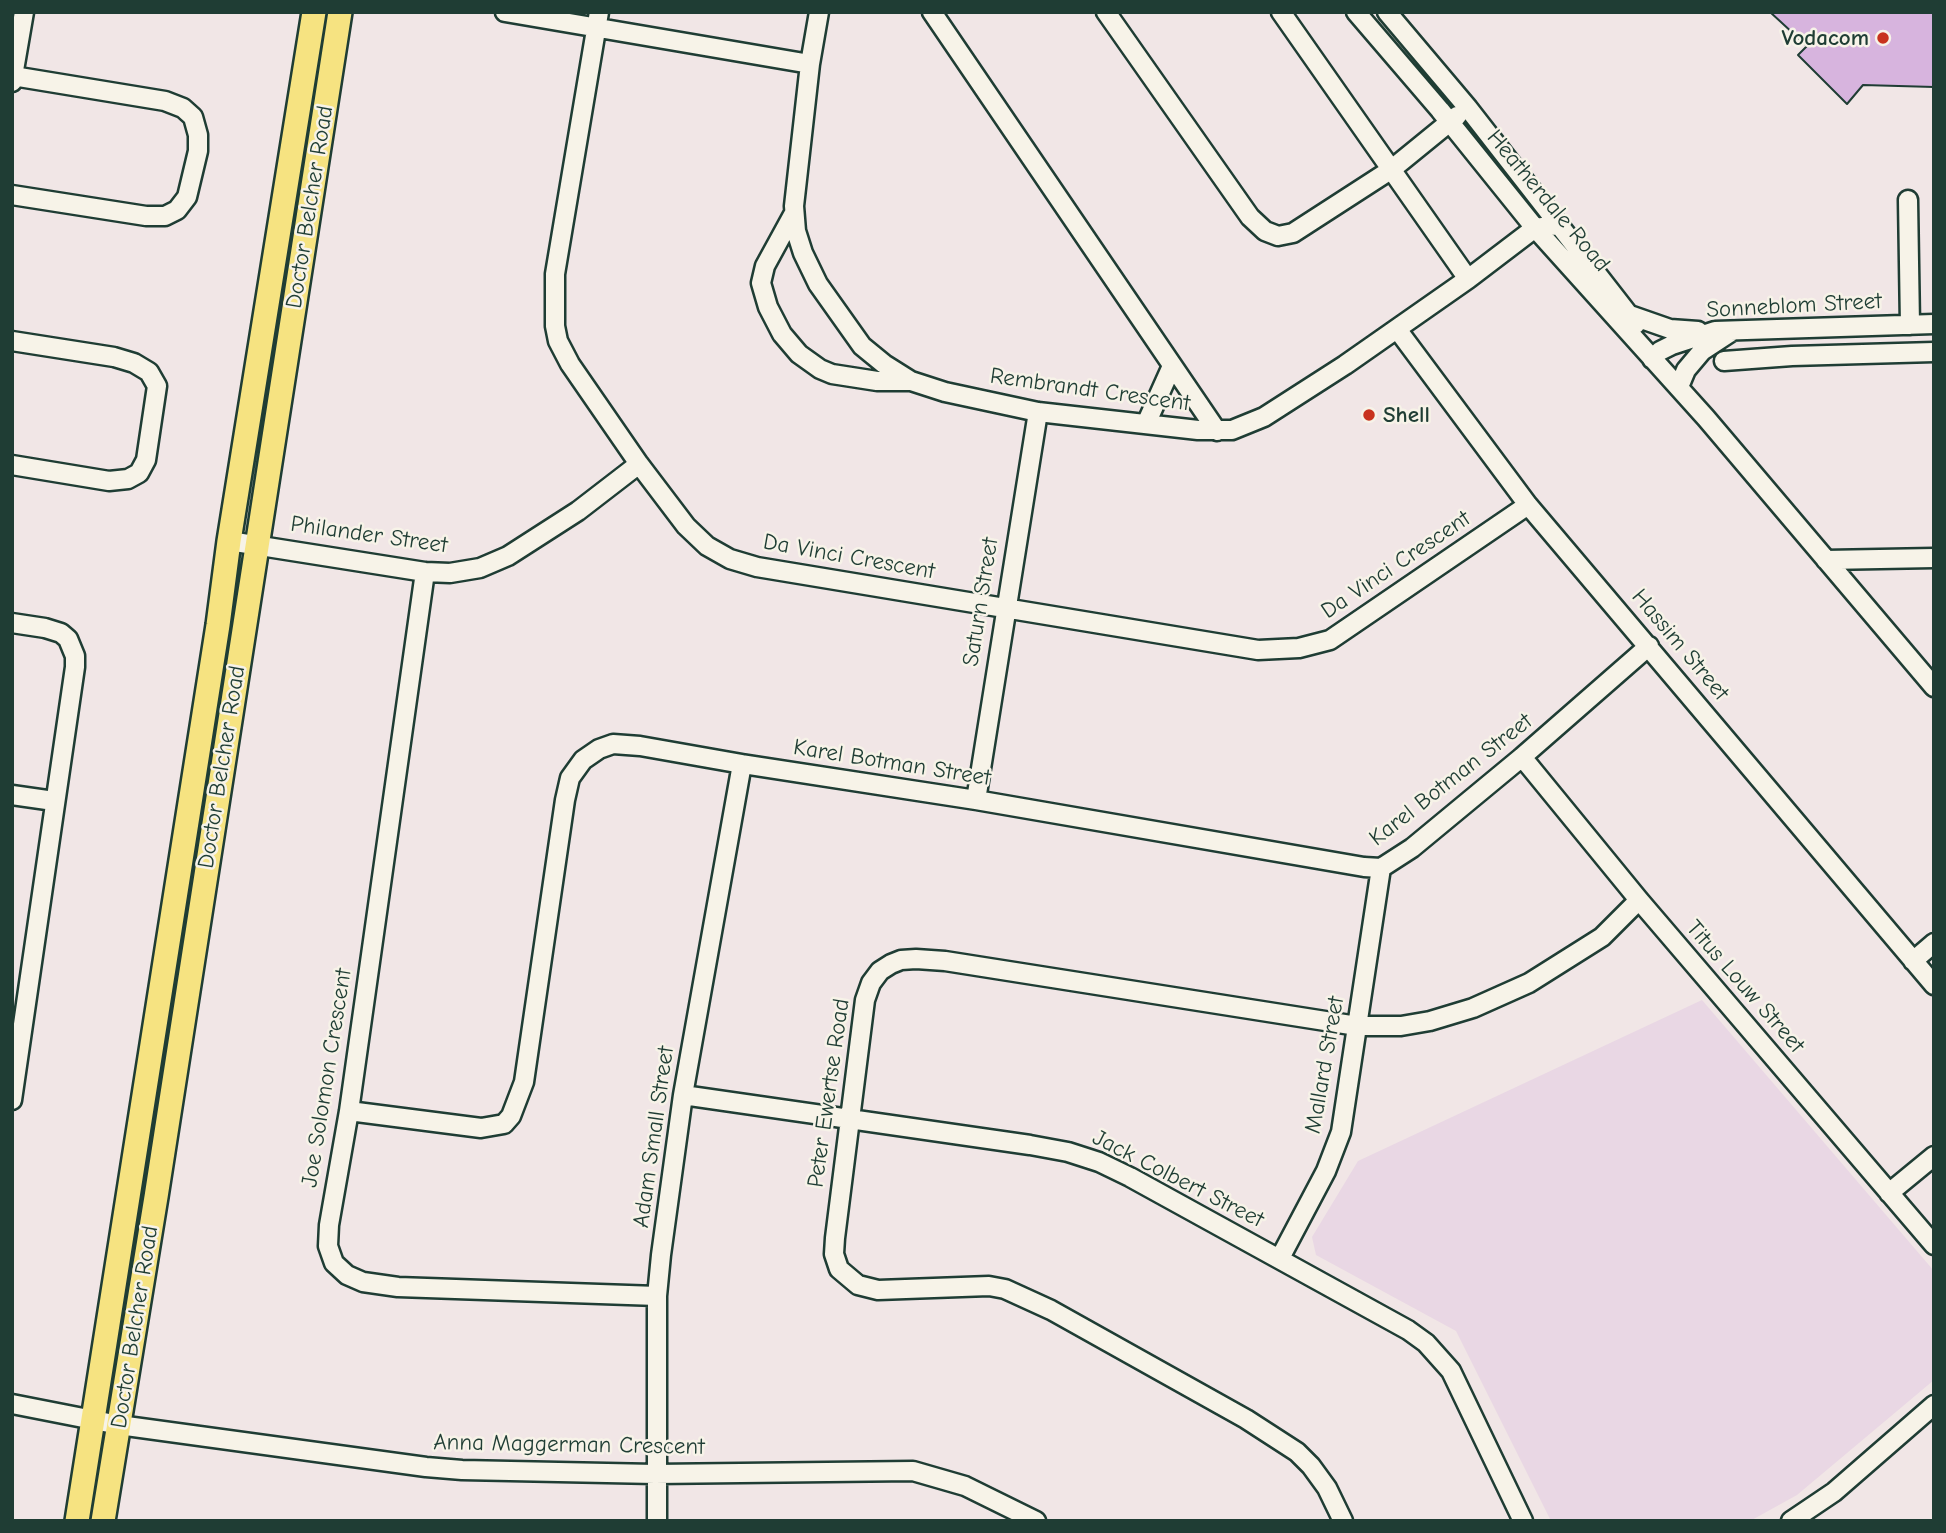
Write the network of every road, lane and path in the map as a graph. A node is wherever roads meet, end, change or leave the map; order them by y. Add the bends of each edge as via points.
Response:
1 (24, 12) edge
2 (314, 12) edge
3 (340, 12) edge
4 (505, 12) edge
5 (819, 12) edge
6 (932, 12) edge
7 (1106, 12) edge
8 (1281, 12) edge
9 (1387, 12) edge
10 (1360, 16) edge
11 (598, 20) edge
12 (1413, 42) junction
13 (810, 64) junction
14 (13, 79) edge
15 (1468, 108) junction
16 (1444, 116) junction
17 (1392, 169) junction
18 (1525, 181) junction
19 (12, 195) edge
20 (1908, 200) dead end
21 (794, 213) junction
22 (1558, 225) junction
23 (1535, 228) junction
24 (1468, 279) junction
25 (1627, 314) junction
26 (1934, 324) edge
27 (1910, 325) junction
28 (1397, 328) junction
29 (1734, 330) junction
30 (1715, 331) junction
31 (12, 341) edge
32 (1934, 352) edge
33 (1656, 355) junction
34 (1724, 361) dead end
35 (1172, 366) junction
36 (911, 382) junction
37 (1681, 382) junction
38 (1038, 412) junction
39 (1706, 418) junction
40 (1146, 424) junction
41 (1217, 431) junction
42 (639, 464) junction
43 (12, 465) edge
44 (1528, 505) junction
45 (229, 541) junction
46 (258, 544) junction
47 (1934, 558) edge
48 (1826, 561) junction
49 (425, 572) junction
50 (1004, 608) junction
51 (12, 623) edge
52 (1649, 646) junction
53 (1934, 687) edge
54 (1522, 757) junction
55 (742, 764) junction
56 (12, 795) edge
57 (976, 800) junction
58 (54, 801) junction
59 (1381, 868) junction
60 (1639, 901) junction
61 (1934, 943) edge
62 (1913, 961) junction
63 (1934, 985) edge
64 (1357, 1026) junction
65 (683, 1095) junction
66 (12, 1100) edge
67 (349, 1111) junction
68 (850, 1118) junction
69 (1934, 1156) edge
70 (1889, 1193) junction
71 (1934, 1245) edge
72 (1280, 1258) junction
73 (657, 1296) junction
74 (12, 1404) edge
75 (1934, 1405) edge
76 (93, 1421) junction
77 (120, 1425) junction
78 (655, 1474) junction
79 (77, 1521) edge
80 (103, 1521) edge
81 (656, 1521) edge
82 (1036, 1521) edge
83 (1343, 1521) edge
84 (1522, 1521) edge
85 (1791, 1521) edge

1 - 14 street
2 - 45 main road, Doctor Belcher Road
3 - 46 main road, Doctor Belcher Road
4 - 11 street
5 - 13 street, Rembrandt Crescent
6 - 35 street, Rembrandt Crescent
7 - 17 street via 1250,217 1265,231 1278,236 1293,233
8 - 17 street
9 - 12 street, Heatherdale Road
10 - 16 street, Heatherdale Road
11 - 13 street
11 - 42 street, Da Vinci Crescent via 555,274 555,326 570,365
12 - 15 street, Heatherdale Road
12 - 16 street via 1441,95
13 - 21 street, Rembrandt Crescent
14 - 19 street via 165,101 183,108 193,117 198,151 187,197 166,216
15 - 16 street
15 - 18 street, Heatherdale Road
16 - 17 street
16 - 23 street, Heatherdale Road
17 - 24 street
18 - 22 street, Heatherdale Road
18 - 23 street
20 - 27 street
21 - 36 street, Rembrandt Crescent via 803,253 844,322 862,346
21 - 36 street via 765,265 761,283 782,334 799,354 832,374
22 - 23 street
22 - 25 street, Heatherdale Road
23 - 24 street, Rembrandt Crescent
23 - 33 street, Heatherdale Road
24 - 28 street, Rembrandt Crescent
25 - 30 street via 1670,329
25 - 33 street, Heatherdale Road
26 - 27 street, Sonneblom Street
27 - 29 street, Sonneblom Street
28 - 41 street, Rembrandt Crescent via 1264,417 1233,430
28 - 44 street, Hassim Street
29 - 30 street, Sonneblom Street
29 - 37 street via 1702,351
30 - 33 street, Sonneblom Street
31 - 43 street via 134,363 149,372 157,386 146,460 139,473 128,479 110,481
32 - 34 street
33 - 37 street, Heatherdale Road
33 - 39 street, Heatherdale Road
35 - 40 street
35 - 41 street, Rembrandt Crescent
36 - 38 street, Rembrandt Crescent
37 - 39 street, Heatherdale Road
38 - 40 street, Rembrandt Crescent
38 - 50 street, Saturn Street
39 - 48 street, Heatherdale Road
40 - 41 street, Rembrandt Crescent
42 - 49 street, Philander Street via 578,511 496,563 450,573
42 - 50 street, Da Vinci Crescent via 706,547 730,559
44 - 50 street, Da Vinci Crescent via 1330,640 1299,648 1258,650
44 - 52 street, Hassim Street
45 - 46 street, Philander Street
45 - 76 main road, Doctor Belcher Road
46 - 49 street, Philander Street
46 - 77 main road, Doctor Belcher Road
47 - 48 street
48 - 53 street, Heatherdale Road
49 - 67 street, Joe Solomon Crescent
50 - 57 street, Saturn Street
51 - 58 street via 61,633 75,656
52 - 54 street, Karel Botman Street
52 - 62 street, Hassim Street
54 - 59 street, Karel Botman Street
54 - 60 street, Titus Louw Street
55 - 57 street, Karel Botman Street
55 - 65 street, Adam Small Street
55 - 67 street, Karel Botman Street via 612,744 583,760 570,778 524,1082 512,1116 504,1124 461,1127
56 - 58 street
57 - 59 street, Karel Botman Street
58 - 66 street
59 - 64 street, Mallard Street
60 - 64 street, Peter Ewertse Road via 1602,937 1529,983 1430,1021
60 - 70 street, Titus Louw Street
61 - 62 street
62 - 63 street, Hassim Street
64 - 68 street, Peter Ewertse Road via 945,961 901,960 880,971 864,1000
64 - 72 street, Mallard Street via 1336,1148
65 - 68 street, Jack Colbert Street
65 - 73 street, Adam Small Street
67 - 73 street, Joe Solomon Crescent via 328,1246 334,1263 347,1275 398,1287
68 - 72 street, Jack Colbert Street via 1068,1152 1099,1162
68 - 83 street, Peter Ewertse Road via 834,1254 839,1269 858,1286 878,1290 989,1286 1051,1310 1297,1452 1326,1488
69 - 70 street
70 - 71 street, Titus Louw Street
72 - 84 street, Jack Colbert Street via 1408,1330 1440,1357 1451,1371
73 - 78 street, Adam Small Street
74 - 76 street, Anna Maggerman Crescent
75 - 85 street via 1834,1492
76 - 77 street, Anna Maggerman Crescent
76 - 79 main road, Doctor Belcher Road
77 - 78 street, Anna Maggerman Crescent via 426,1467
77 - 80 main road, Doctor Belcher Road
78 - 81 street, Adam Small Street
78 - 82 street, Anna Maggerman Crescent via 914,1471 965,1486

